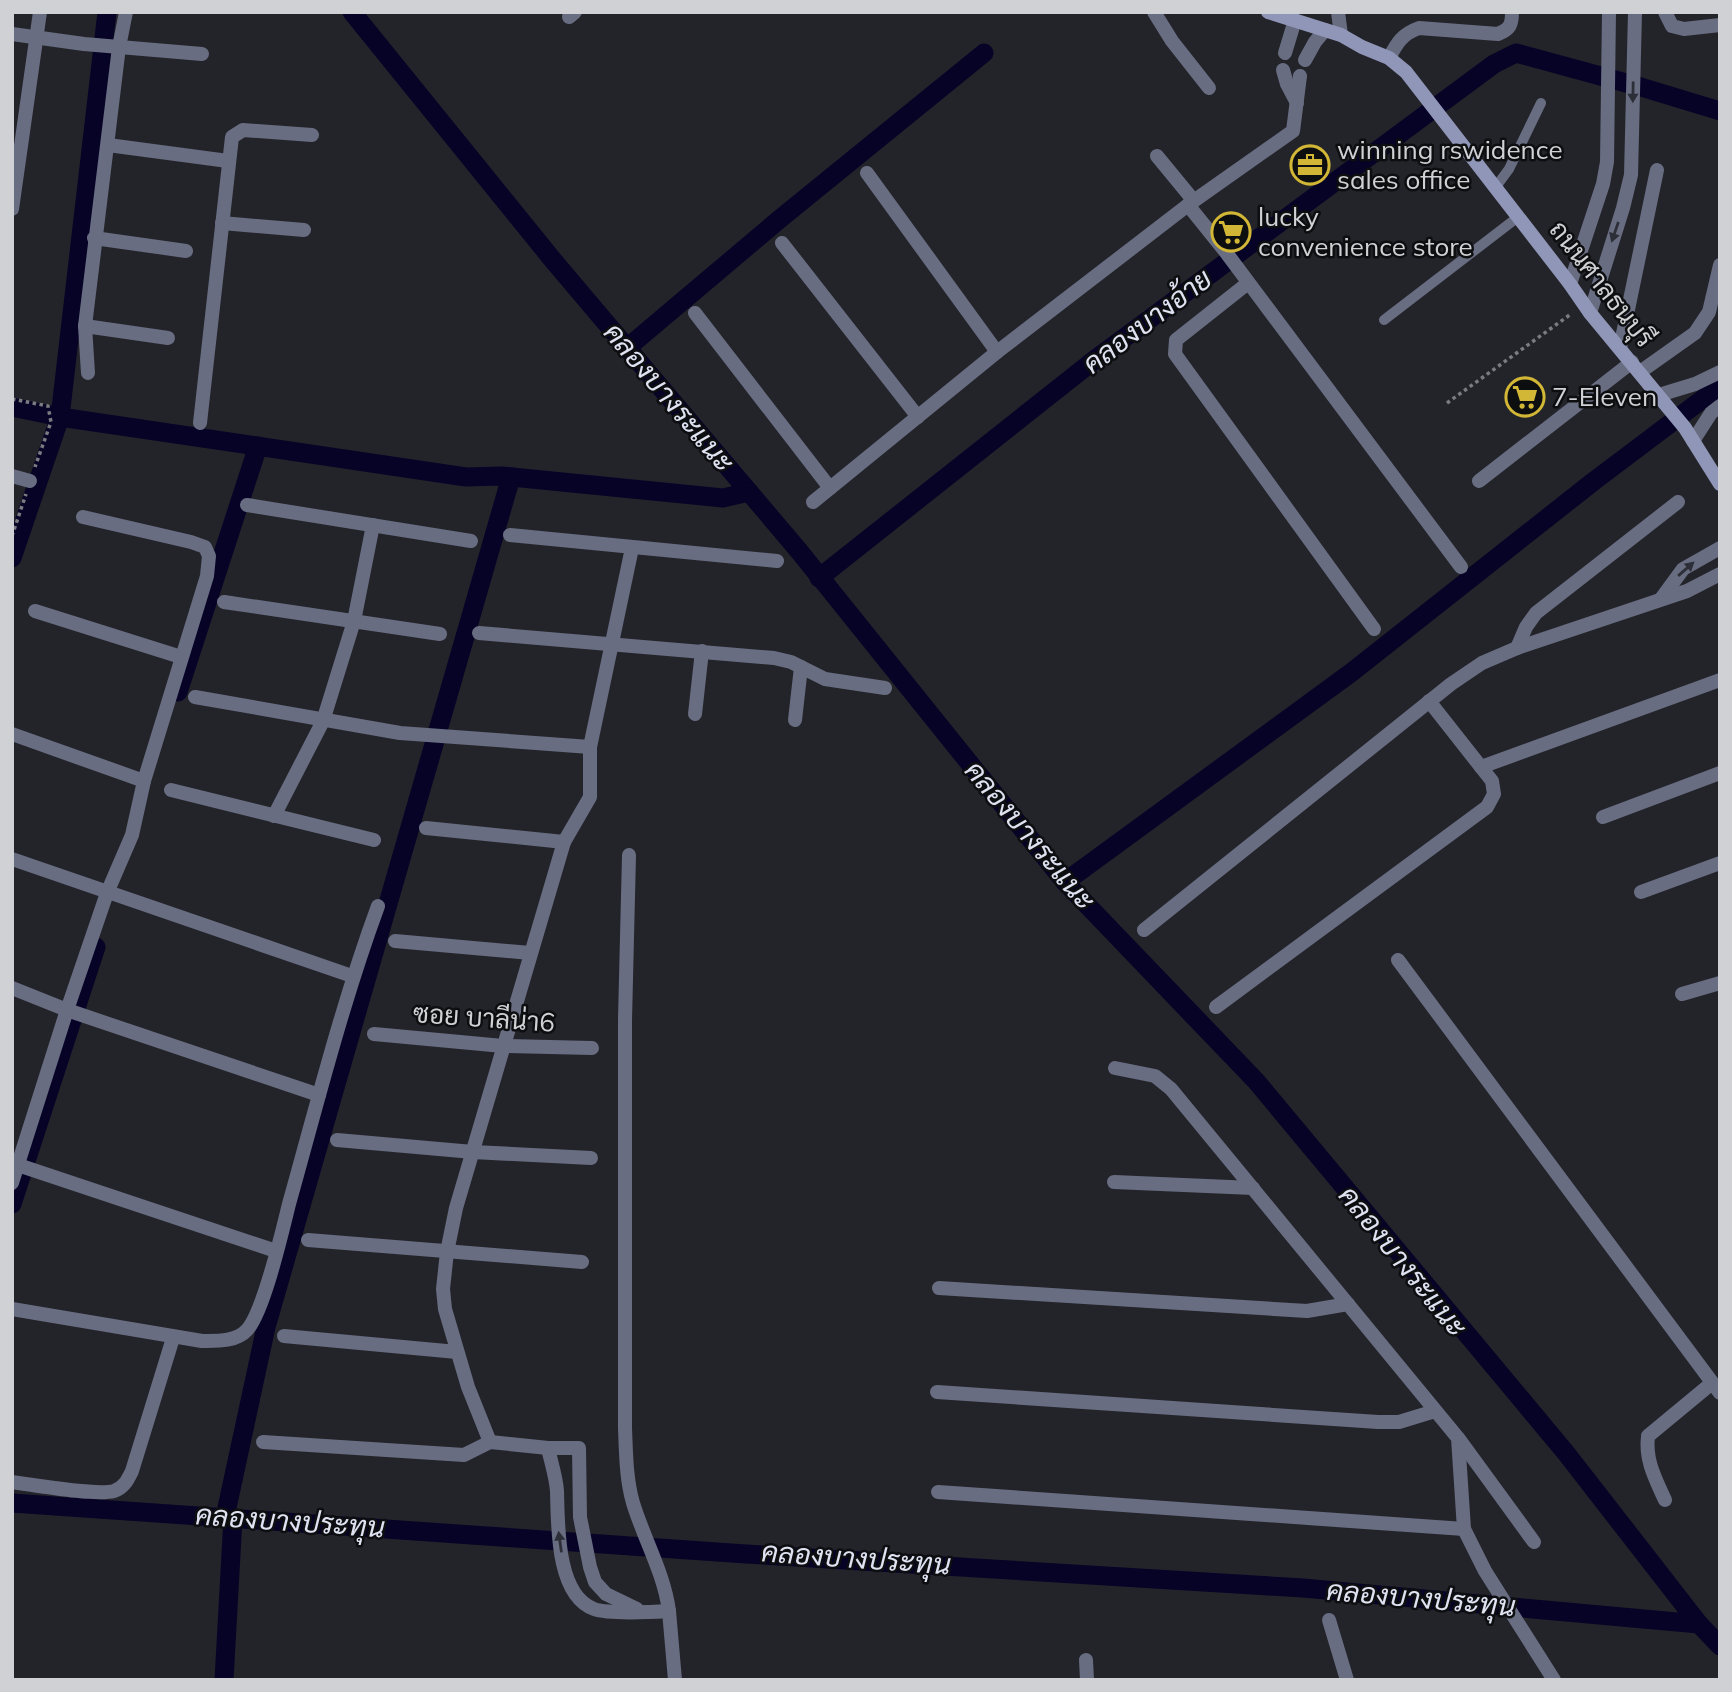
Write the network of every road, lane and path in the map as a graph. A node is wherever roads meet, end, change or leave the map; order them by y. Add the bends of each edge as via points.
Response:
1 (40, 12) edge
2 (125, 12) edge
3 (1154, 12) edge
4 (1338, 12) edge
5 (1512, 12) edge
6 (1665, 12) edge
7 (1273, 13) edge
8 (1609, 17) edge
9 (1635, 18) edge
10 (1294, 20) junction
11 (1720, 25) edge
12 (1325, 30) junction
13 (12, 34) edge
14 (1341, 35) junction
15 (37, 38) junction
16 (112, 46) junction
17 (1285, 53) dead end
18 (202, 54) dead end
19 (1389, 58) junction
20 (1305, 60) dead end
21 (1283, 70) dead end
22 (1300, 76) dead end
23 (1209, 88) dead end
24 (1297, 103) junction
25 (1541, 103) dead end
26 (18, 122) edge
27 (312, 135) dead end
28 (108, 145) junction
29 (1157, 156) dead end
30 (228, 161) junction
31 (1657, 170) dead end
32 (867, 173) dead end
33 (1603, 184) junction
34 (1495, 188) junction
35 (1627, 191) junction
36 (1191, 203) junction
37 (12, 209) edge
38 (1518, 217) junction
39 (222, 223) junction
40 (304, 230) dead end
41 (94, 238) junction
42 (782, 243) dead end
43 (186, 251) dead end
44 (1720, 265) edge
45 (1248, 283) junction
46 (1570, 284) junction
47 (1587, 309) junction
48 (695, 313) dead end
49 (1384, 320) dead end
50 (85, 326) junction
51 (168, 338) dead end
52 (1620, 348) junction
53 (998, 352) junction
54 (1636, 367) junction
55 (1720, 372) edge
56 (88, 373) dead end
57 (1659, 395) junction
58 (12, 399) edge
59 (1447, 403) dead end
60 (1720, 406) edge
61 (918, 417) junction
62 (200, 423) dead end
63 (1693, 441) junction
64 (12, 475) edge
65 (30, 481) junction
66 (1479, 481) dead end
67 (1720, 484) edge
68 (830, 488) junction
69 (813, 502) dead end
70 (1678, 502) dead end
71 (247, 505) dead end
72 (83, 517) dead end
73 (373, 525) junction
74 (510, 535) dead end
75 (12, 536) edge
76 (471, 541) dead end
77 (632, 548) junction
78 (1720, 548) edge
79 (777, 561) dead end
80 (1461, 567) dead end
81 (1720, 574) edge
82 (1661, 599) junction
83 (224, 602) dead end
84 (35, 611) dead end
85 (353, 623) junction
86 (1374, 629) dead end
87 (479, 633) dead end
88 (440, 634) dead end
89 (612, 643) junction
90 (1517, 648) junction
91 (702, 651) junction
92 (181, 657) junction
93 (801, 667) junction
94 (1720, 680) edge
95 (885, 688) dead end
96 (195, 697) dead end
97 (1429, 701) junction
98 (695, 714) dead end
99 (795, 720) dead end
100 (323, 721) junction
101 (12, 734) edge
102 (590, 747) junction
103 (1482, 766) junction
104 (1720, 773) edge
105 (144, 780) junction
106 (171, 790) dead end
107 (274, 816) junction
108 (1603, 817) dead end
109 (426, 828) dead end
110 (374, 840) dead end
111 (564, 842) junction
112 (629, 855) dead end
113 (12, 859) edge
114 (1720, 863) edge
115 (1641, 892) dead end
116 (107, 893) junction
117 (378, 906) dead end
118 (1144, 930) dead end
119 (395, 941) dead end
120 (530, 953) junction
121 (1398, 960) dead end
122 (352, 976) junction
123 (1720, 983) edge
124 (12, 988) edge
125 (1682, 995) dead end
126 (1216, 1007) dead end
127 (66, 1010) junction
128 (374, 1034) dead end
129 (503, 1046) junction
130 (592, 1048) dead end
131 (1115, 1068) dead end
132 (319, 1095) junction
133 (337, 1140) dead end
134 (473, 1152) junction
135 (591, 1158) dead end
136 (15, 1164) edge
137 (1114, 1182) dead end
138 (12, 1183) edge
139 (1253, 1188) junction
140 (308, 1240) dead end
141 (276, 1251) junction
142 (447, 1252) junction
143 (582, 1262) dead end
144 (939, 1288) dead end
145 (1348, 1304) junction
146 (12, 1309) edge
147 (284, 1336) dead end
148 (173, 1338) junction
149 (457, 1352) junction
150 (1716, 1388) edge
151 (937, 1392) dead end
152 (1435, 1411) junction
153 (1458, 1438) junction
154 (263, 1442) dead end
155 (490, 1442) junction
156 (548, 1448) junction
157 (12, 1482) edge
158 (557, 1488) junction
159 (580, 1489) junction
160 (938, 1492) dead end
161 (1665, 1500) dead end
162 (1464, 1529) junction
163 (1534, 1542) dead end
164 (670, 1611) junction
165 (646, 1613) junction
166 (1329, 1620) dead end
167 (1086, 1660) dead end
168 (675, 1680) edge
169 (1087, 1680) edge
170 (1347, 1680) edge
171 (1554, 1680) edge

1 - 15 street
2 - 16 street
3 - 23 street
4 - 14 street
5 - 19 street via 1512,24 1498,34 1419,28 1398,39
6 - 11 street via 1672,26 1684,29
7 - 10 street, ถนนศาลธนบุรี
8 - 33 street
9 -> 35 street via 1632,166
10 - 12 street, ถนนศาลธนบุรี
10 - 17 street
12 - 14 street, ถนนศาลธนบุรี
12 - 20 street
13 - 15 street
14 - 19 street, ถนนศาลธนบุรี
15 - 16 street
15 - 26 street
16 - 18 street
16 - 28 street
19 - 34 street, ถนนศาลธนบุรี via 1406,72
21 - 24 street
22 - 24 street
24 - 36 street via 1293,131
25 - 34 lane
26 - 37 street
27 - 30 street via 243,130 232,137
28 - 30 street
28 - 41 street
29 - 36 street
30 - 39 street
31 - 52 street
32 - 53 street
33 - 35 street
33 - 46 street
34 - 38 street, ถนนศาลธนบุรี
35 -> 47 street
36 - 45 street
36 - 53 street
38 - 46 street, ถนนศาลธนบุรี
38 - 49 lane
39 - 40 street
39 - 62 street
41 - 43 street
41 - 50 street
42 - 61 street
44 - 54 street via 1709,312 1695,333
45 - 80 street
45 - 86 street via 1176,340 1175,354
46 - 47 street, ถนนศาลธนบุรี
47 - 52 street, ถนนศาลธนบุรี
47 - 59 path
48 - 68 street
50 - 51 street
50 - 56 street
52 - 54 street, ถนนศาลธนบุรี
53 - 61 street
54 - 57 street, ถนนศาลธนบุรี
54 - 66 street
55 - 57 street
57 - 63 street, ถนนศาลธนบุรี
58 - 65 path via 48,406 51,422
60 - 63 street
61 - 68 street
63 - 67 street, ถนนศาลธนบุรี
64 - 65 street
65 - 75 path
68 - 69 street
70 - 90 street via 1536,613
71 - 73 street
72 - 92 street via 205,547 207,576
73 - 76 street
73 - 85 street
74 - 77 street
77 - 79 street
77 - 89 street
82 -> 78 street via 1683,569
81 - 82 street via 1687,592
82 - 90 street
83 - 85 street
84 - 92 street
85 - 88 street
85 - 100 street
87 - 89 street
89 - 91 street
89 - 102 street
90 - 97 street via 1482,663
91 - 93 street via 774,658
91 - 98 street
92 - 105 street
93 - 95 street via 838,682
93 - 99 street
94 - 103 street
96 - 100 street
97 - 103 street
97 - 118 street
100 - 102 street via 400,733
100 - 107 street
101 - 105 street
102 - 111 street via 590,797
103 - 126 street via 1494,794 1487,807
104 - 108 street
105 - 116 street via 132,835
106 - 107 street
107 - 110 street
109 - 111 street
111 - 120 street
112 - 164 street via 627,1464 632,1500
113 - 116 street
114 - 115 street
116 - 122 street
116 - 127 street
117 - 122 street
119 - 120 street
120 - 129 street
121 - 150 street
122 - 132 street
123 - 125 street
124 - 127 street
127 - 132 street
127 - 136 street
128 - 129 street, ซอย บาลีน่า6
129 - 130 street, ซอย บาลีน่า6
129 - 134 street
131 - 139 street via 1162,1080
132 - 141 street
133 - 134 street
134 - 135 street
134 - 142 street
136 - 138 street
136 - 141 street
137 - 139 street
139 - 145 street
140 - 142 street
141 - 148 street via 254,1320 245,1333 227,1341
142 - 143 street
142 - 149 street via 444,1300
144 - 145 street via 1307,1311
145 - 152 street
146 - 148 street
147 - 149 street
148 - 157 street via 125,1483 100,1492
149 - 155 street
150 - 161 street via 1648,1436 1646,1452
151 - 152 street via 1378,1422 1399,1422
152 - 153 street
153 - 162 street
153 - 163 street
154 - 155 street via 464,1455
155 - 156 street
156 - 158 street
156 - 159 street via 579,1448
158 - 159 street
165 -> 158 street via 594,1609 575,1595 564,1568
159 - 165 street via 580,1517 595,1583 606,1594
160 - 162 street
162 - 171 street
164 - 165 street
164 - 168 street
166 - 170 street
167 - 169 street

